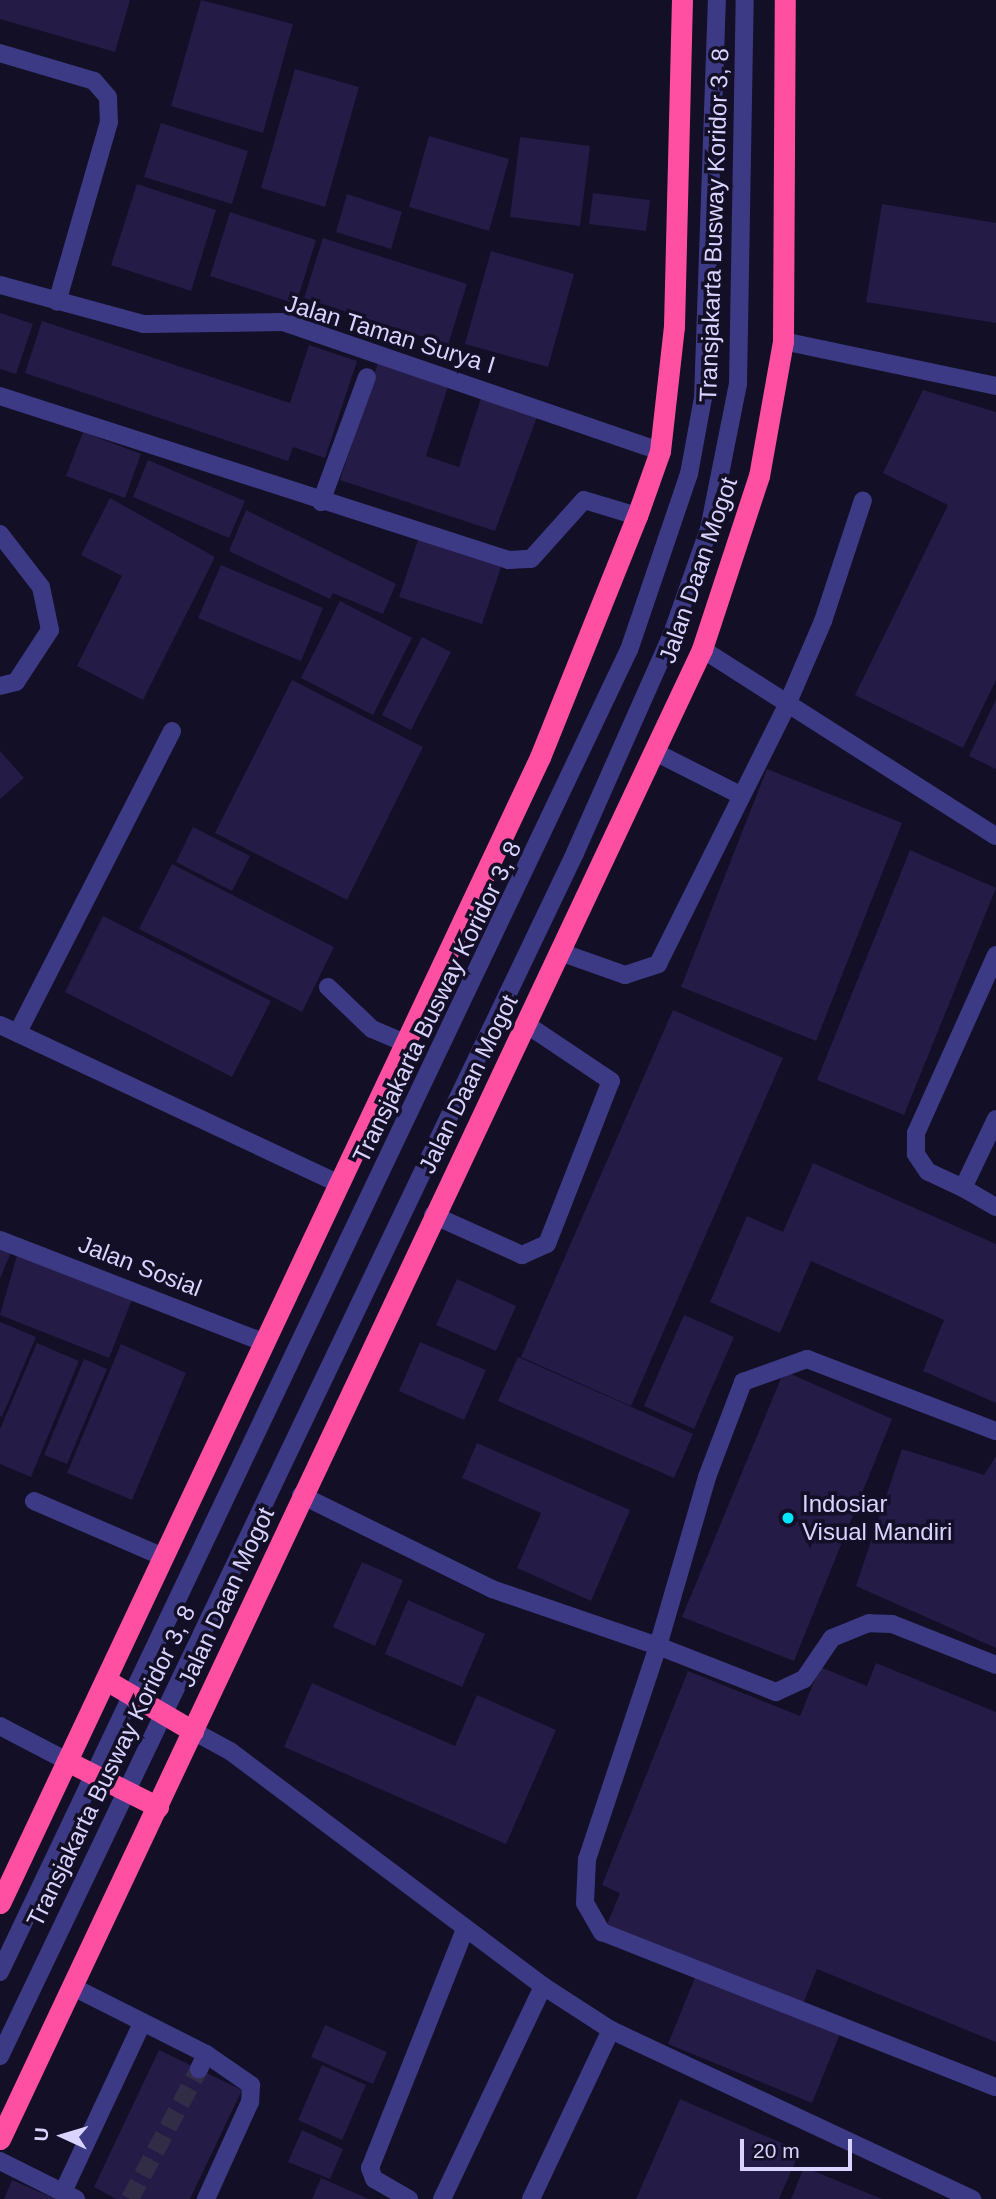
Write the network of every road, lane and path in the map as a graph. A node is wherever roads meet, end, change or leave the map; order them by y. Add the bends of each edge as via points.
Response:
1 (682, 0) edge
2 (716, 0) edge
3 (745, 0) edge
4 (785, 0) edge
5 (0, 53) edge
6 (0, 285) edge
7 (57, 302) junction
8 (783, 341) junction
9 (367, 377) dead end
10 (996, 386) edge
11 (0, 396) edge
12 (660, 451) junction
13 (863, 500) dead end
14 (321, 502) junction
15 (638, 516) junction
16 (0, 534) edge
17 (702, 649) junction
18 (0, 686) edge
19 (786, 707) junction
20 (172, 731) dead end
21 (655, 752) junction
22 (742, 796) junction
23 (996, 836) edge
24 (560, 952) junction
25 (996, 955) edge
26 (328, 987) dead end
27 (526, 1024) junction
28 (0, 1025) edge
29 (18, 1032) junction
30 (405, 1043) junction
31 (996, 1119) edge
32 (339, 1184) junction
33 (963, 1188) junction
34 (996, 1207) edge
35 (433, 1215) junction
36 (0, 1240) edge
37 (261, 1341) junction
38 (996, 1431) edge
39 (301, 1495) junction
40 (34, 1501) dead end
41 (161, 1556) junction
42 (658, 1646) junction
43 (996, 1665) edge
44 (106, 1680) junction
45 (135, 1696) junction
46 (163, 1712) junction
47 (0, 1726) edge
48 (193, 1731) junction
49 (67, 1761) junction
50 (96, 1775) junction
51 (125, 1789) junction
52 (158, 1807) junction
53 (0, 1903) edge
54 (465, 1929) junction
55 (0, 1972) edge
56 (543, 1986) junction
57 (73, 1987) junction
58 (142, 2023) junction
59 (611, 2030) junction
60 (0, 2056) edge
61 (996, 2087) edge
62 (0, 2138) edge
63 (0, 2161) edge
64 (70, 2195) edge
65 (206, 2199) edge
66 (409, 2199) edge
67 (442, 2199) edge
68 (531, 2199) edge
69 (972, 2199) edge

1 - 12 highway via 674,326
2 - 45 street, Transjakarta Busway Koridor 3, 8 via 703,398 667,543 629,650 562,799
3 - 46 street, Transjakarta Busway Koridor 3, 8 via 738,384 709,529 672,634 575,853
4 - 8 highway, Jalan Daan Mogot
5 - 7 street via 94,81 108,97 109,122
6 - 7 street, Jalan Taman Surya I
7 - 12 street, Jalan Taman Surya I via 144,324 283,322
8 - 10 street
8 - 17 highway, Jalan Daan Mogot via 759,476
9 - 14 street
11 - 14 street
12 - 15 highway
13 - 19 street via 828,609
14 - 15 street via 509,560 531,559 584,499
15 - 30 highway via 540,757
16 - 18 street via 41,587 50,630 16,681
17 - 19 street
17 - 21 highway, Jalan Daan Mogot
19 - 22 street
19 - 23 street
20 - 29 street
21 - 22 street
21 - 24 highway, Jalan Daan Mogot
22 - 24 street via 653,969 625,975
24 - 27 highway, Jalan Daan Mogot
25 - 33 street via 916,1133 916,1154 928,1172
26 - 30 street via 372,1028
27 - 35 highway, Jalan Daan Mogot
27 - 35 street via 611,1081 547,1244 522,1255
28 - 29 street
29 - 32 street
30 - 32 highway
31 - 33 street
32 - 37 highway
33 - 34 street
35 - 39 highway, Jalan Daan Mogot
36 - 37 street, Jalan Sosial
37 - 41 highway
38 - 42 street via 807,1359 743,1382 707,1478
39 - 42 street via 492,1589
39 - 48 highway, Jalan Daan Mogot
40 - 41 street
41 - 44 highway
42 - 43 street via 776,1692 804,1679 832,1638 869,1623 892,1624
42 - 61 street via 587,1859 585,1903 602,1932
44 - 45 highway
44 - 49 highway
45 - 46 highway
45 - 50 street, Transjakarta Busway Koridor 3, 8
46 - 48 highway
46 - 51 street, Transjakarta Busway Koridor 3, 8
47 - 49 street
48 - 52 highway, Jalan Daan Mogot
48 - 54 street via 230,1751
49 - 50 highway
49 - 53 highway
50 - 51 highway
50 - 55 street, Transjakarta Busway Koridor 3, 8
51 - 52 highway
51 - 60 street, Transjakarta Busway Koridor 3, 8
52 - 57 highway, Jalan Daan Mogot
54 - 56 street
54 - 66 street via 370,2168 374,2179
56 - 59 street
56 - 67 street
57 - 58 street
57 - 62 highway, Jalan Daan Mogot
58 - 64 street
58 - 65 street via 203,2062 251,2085 250,2102
59 - 68 street
59 - 69 street
63 - 64 street

